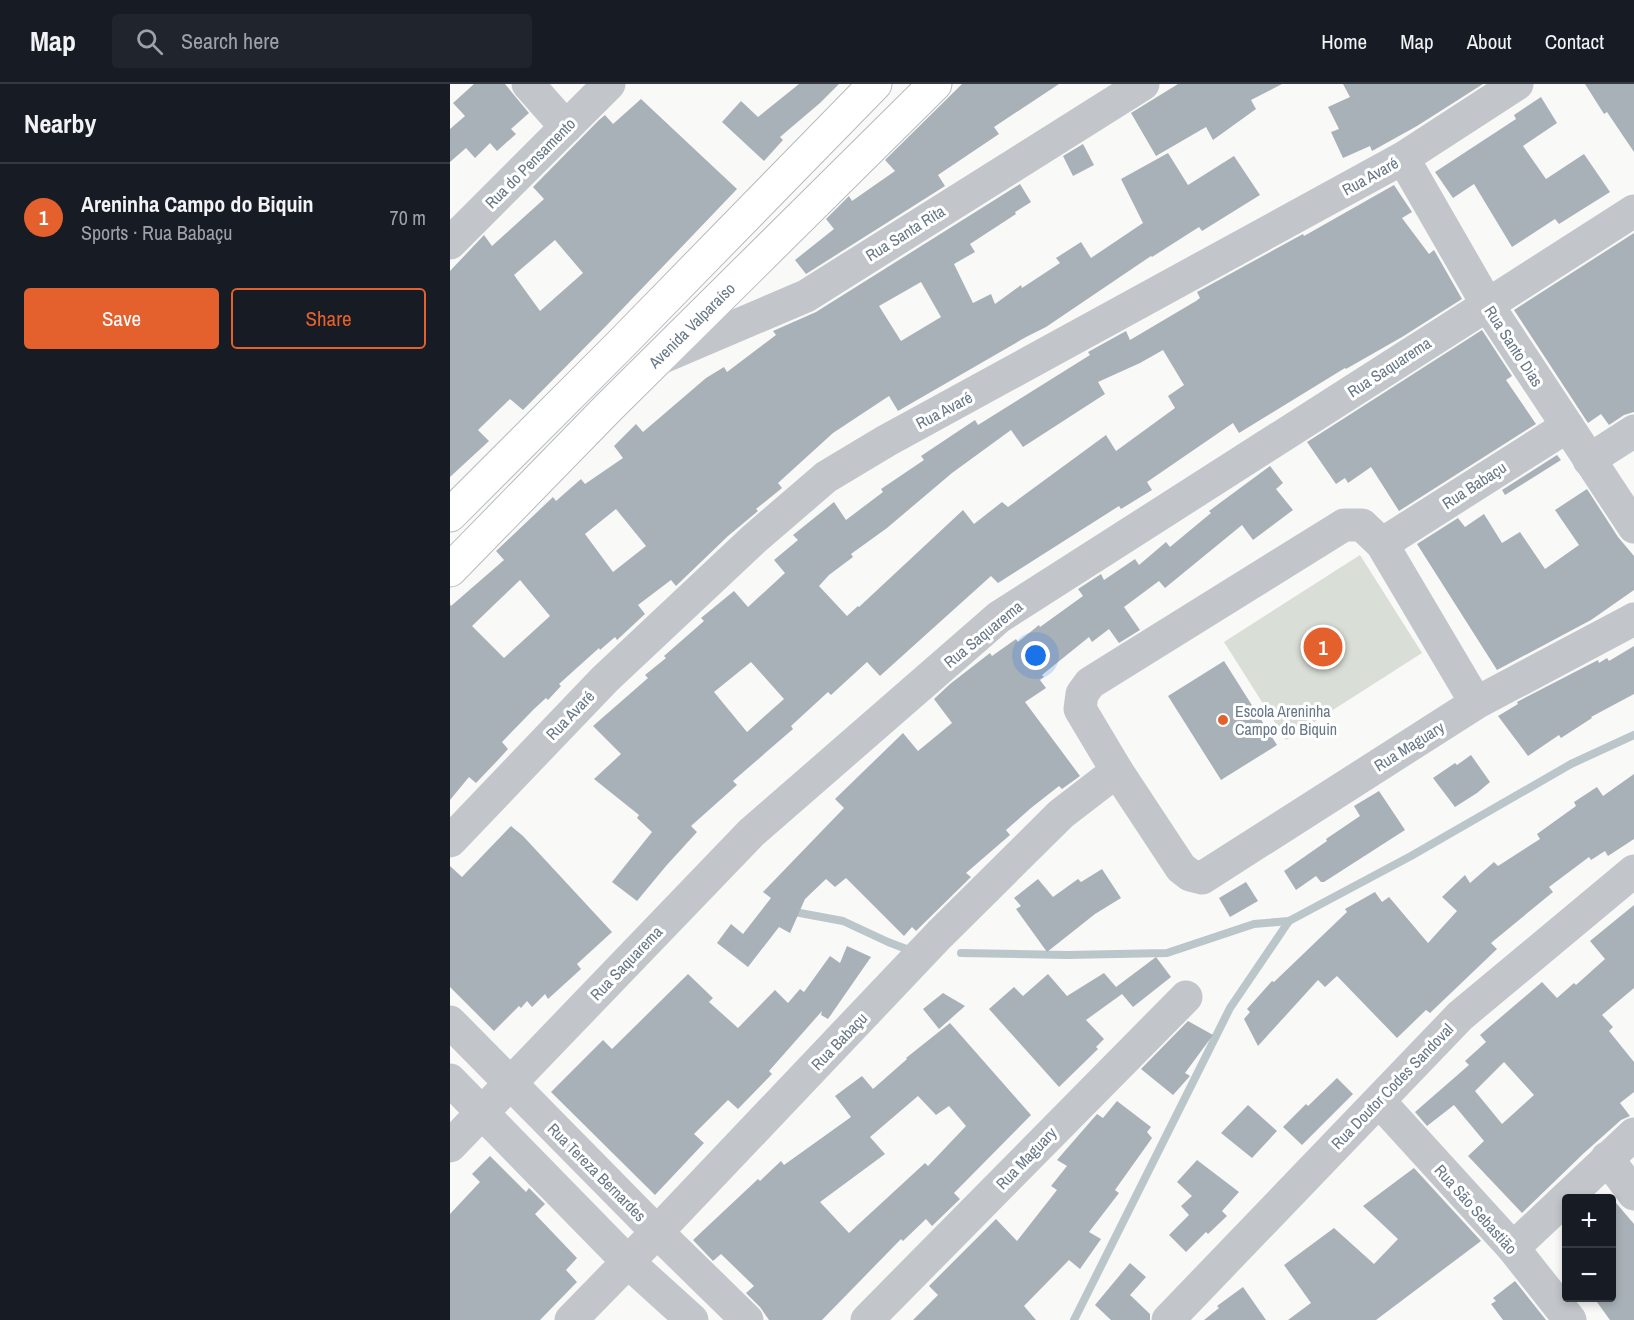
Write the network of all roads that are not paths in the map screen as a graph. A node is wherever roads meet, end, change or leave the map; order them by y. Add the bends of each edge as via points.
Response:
1 (528, 84) edge
2 (609, 84) edge
3 (875, 84) edge
4 (934, 84) edge
5 (1143, 84) edge
6 (1517, 84) edge
7 (566, 127) junction
8 (1403, 158) junction
9 (1634, 211) edge
10 (450, 243) edge
11 (1487, 304) junction
12 (656, 360) junction
13 (1566, 427) junction
14 (1634, 431) edge
15 (1589, 460) junction
16 (450, 515) edge
17 (1634, 527) edge
18 (1382, 544) junction
19 (450, 570) edge
20 (1634, 619) edge
21 (1476, 703) junction
22 (1117, 771) junction
23 (450, 841) edge
24 (1634, 871) edge
25 (1186, 997) dead end
26 (450, 1022) edge
27 (450, 1080) edge
28 (510, 1083) junction
29 (1378, 1101) junction
30 (482, 1113) junction
31 (1634, 1134) edge
32 (450, 1146) edge
33 (1607, 1158) junction
34 (1634, 1194) edge
35 (657, 1232) junction
36 (1513, 1248) junction
37 (628, 1262) junction
38 (571, 1320) edge
39 (692, 1320) edge
40 (747, 1320) edge
41 (867, 1320) edge
42 (1168, 1320) edge
43 (1570, 1320) edge

1 - 7 street
2 - 7 street, Rua do Pensamento
3 - 16 main road
4 - 12 main road, Avenida Valparaíso
5 - 12 street, Rua Santa Rita via 806,296
6 - 8 street, Rua Avaré
7 - 10 street, Rua do Pensamento
8 - 11 street, Rua Santo Dias
8 - 23 street, Rua Avaré via 826,477 754,538 604,679
9 - 11 street, Rua Saquarema
11 - 13 street, Rua Santo Dias
11 - 28 street, Rua Saquarema via 999,617 750,833
12 - 19 main road, Avenida Valparaíso
13 - 15 street, Rua Santo Dias
13 - 18 street, Rua Babaçu
14 - 15 street
15 - 17 street, Rua Santo Dias
18 - 21 street
18 - 22 street via 1362,525 1344,525 1090,683 1082,694 1080,709
20 - 21 street, Rua Maguary
21 - 22 street, Rua Maguary via 1202,878 1181,867
22 - 35 street, Rua Babaçu via 1061,814 939,935
24 - 29 street, Rua Doutor Codes Sandoval via 1460,1016
25 - 41 street, Rua Maguary
26 - 28 street, Rua Tereza Bernardes
27 - 30 street
28 - 30 street, Rua Saquarema
28 - 35 street, Rua Tereza Bernardes
29 - 36 street, Rua São Sebastião
29 - 42 street, Rua Doutor Codes Sandoval
30 - 32 street, Rua Saquarema
30 - 37 street
31 - 33 street
33 - 34 street
33 - 36 street
35 - 37 street, Rua Babaçu
35 - 40 street, Rua Tereza Bernardes
36 - 43 street, Rua São Sebastião
37 - 38 street, Rua Babaçu
37 - 39 street

